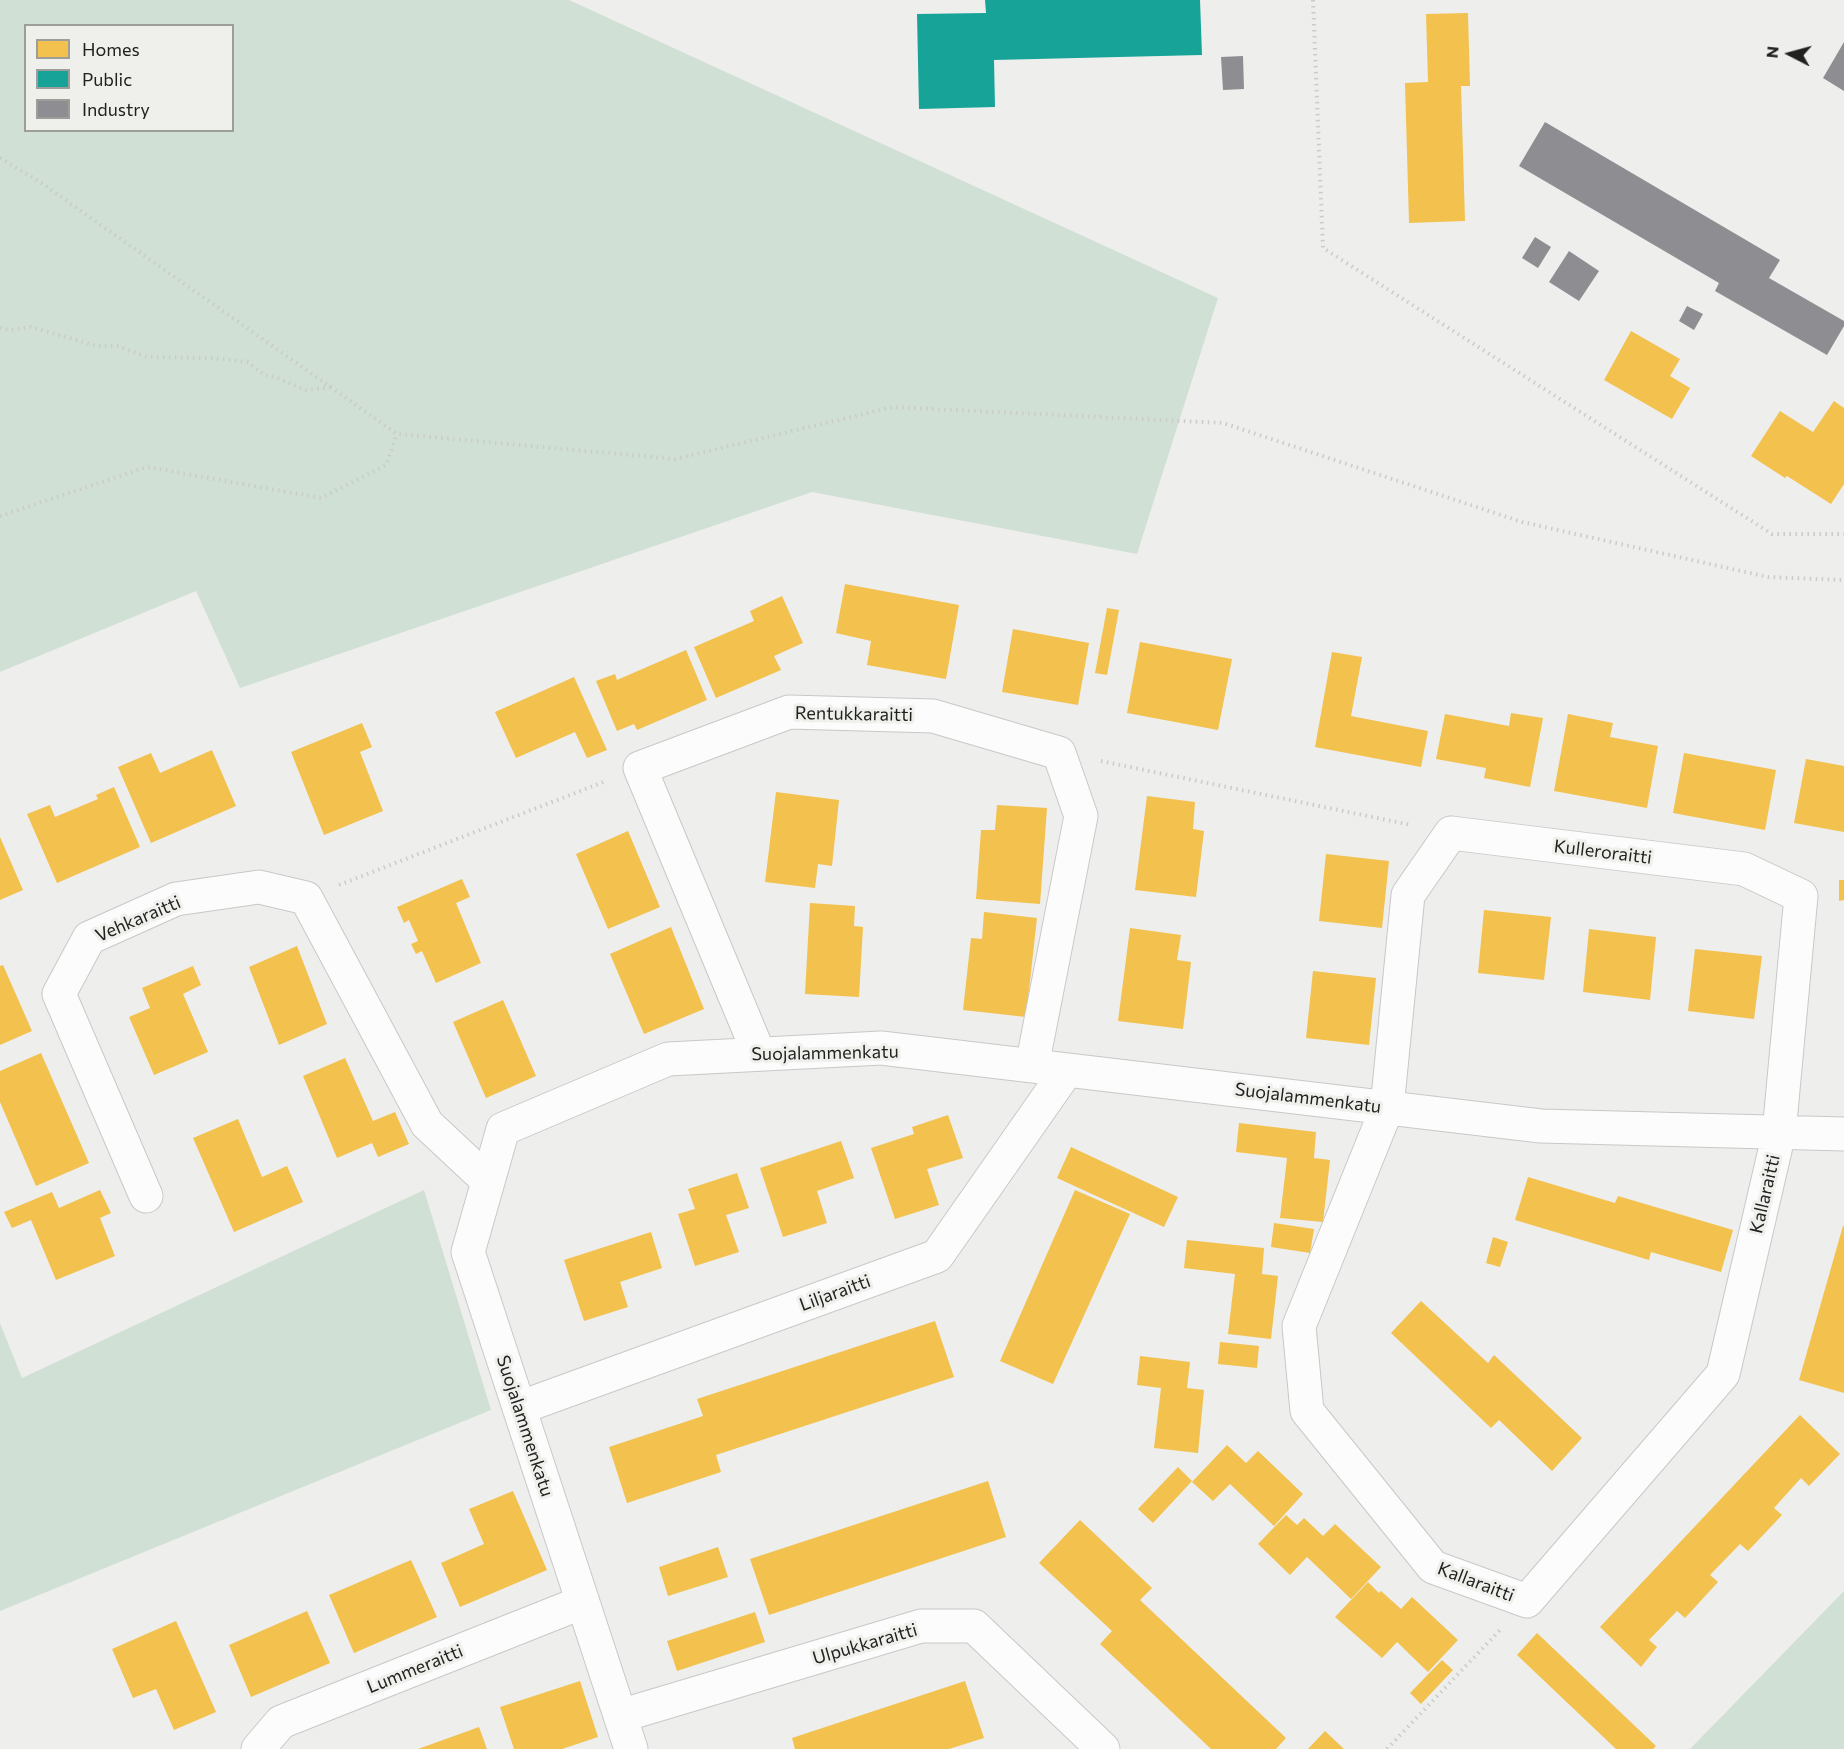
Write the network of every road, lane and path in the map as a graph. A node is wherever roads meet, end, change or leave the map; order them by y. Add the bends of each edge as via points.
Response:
1 (1313, 0) edge
2 (0, 158) edge
3 (0, 328) edge
4 (331, 387) junction
5 (397, 434) junction
6 (0, 516) edge
7 (1844, 534) edge
8 (1844, 580) edge
9 (1059, 753) junction
10 (640, 768) junction
11 (1451, 833) junction
12 (306, 898) junction
13 (759, 1054) junction
14 (1032, 1066) junction
15 (1067, 1070) junction
16 (1387, 1108) junction
17 (1779, 1133) junction
18 (1844, 1134) edge
19 (488, 1181) junction
20 (146, 1196) dead end
21 (519, 1408) junction
22 (583, 1602) junction
23 (1527, 1602) junction
24 (620, 1716) junction
25 (258, 1749) edge
26 (631, 1749) edge
27 (1103, 1749) edge
28 (1387, 1749) edge

1 - 7 path via 1323,248 1772,534
2 - 4 path via 40,182
3 - 4 path via 31,327 97,346 117,346 147,357 248,362 264,375 306,390
4 - 5 path
5 - 6 path via 386,465 321,498 147,467
5 - 8 path via 675,459 893,407 1223,423 1522,522 1768,577
9 - 10 street, Rentukkaraitti via 933,716 789,712
9 - 11 path
9 - 14 street via 1081,816
10 - 12 path
10 - 13 street
11 - 16 street via 1408,895
11 - 17 street, Kulleroraitti via 1744,870 1801,896
12 - 19 street via 428,1124
12 - 20 street, Vehkaraitti via 259,887 176,899 89,938 59,994
13 - 14 street, Suojalammenkatu via 881,1048
13 - 19 street, Suojalammenkatu via 668,1059 503,1129
14 - 15 street, Suojalammenkatu
15 - 16 street, Suojalammenkatu
15 - 21 street, Liljaraitti via 937,1256
16 - 17 street, Suojalammenkatu via 1541,1126
16 - 23 street, Kallaraitti via 1299,1326 1307,1411 1433,1567
17 - 18 street, Suojalammenkatu
17 - 23 street, Kallaraitti via 1723,1374
19 - 21 street, Suojalammenkatu via 468,1252
21 - 22 street, Suojalammenkatu
22 - 24 street, Suojalammenkatu
22 - 25 street, Lummeraitti via 281,1722
23 - 28 path
24 - 26 street, Suojalammenkatu
24 - 27 street, Ulpukkaraitti via 921,1626 974,1626

